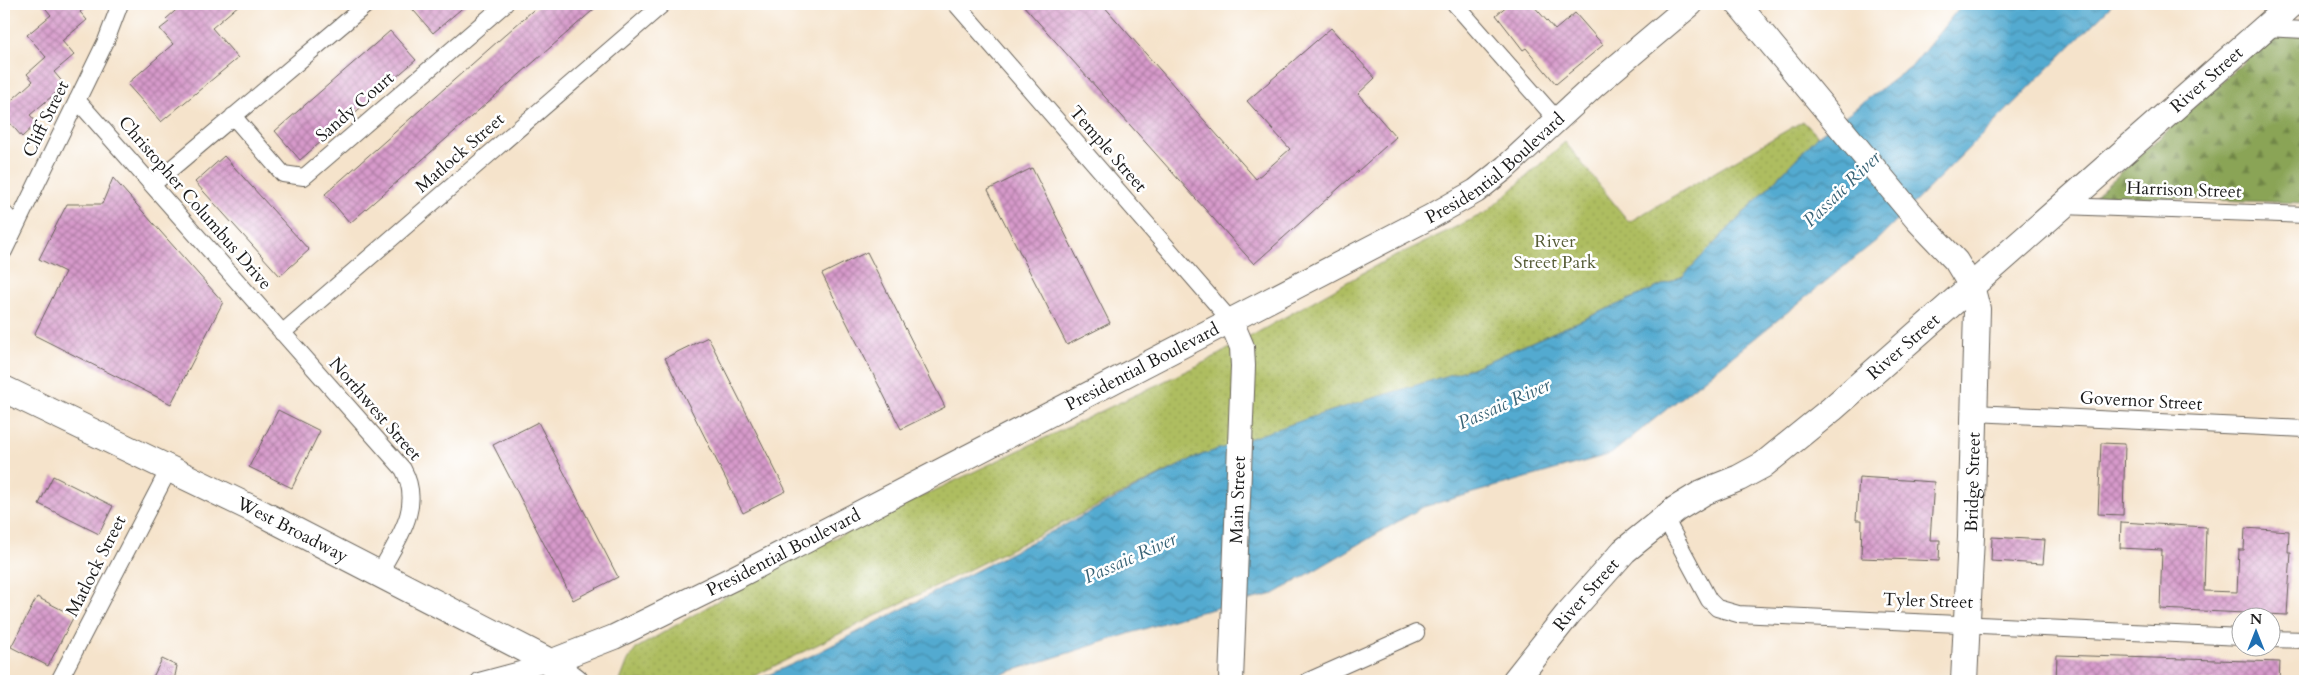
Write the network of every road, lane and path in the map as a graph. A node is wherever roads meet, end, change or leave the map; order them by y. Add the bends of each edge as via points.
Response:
1 (120, 4) edge
2 (367, 4) edge
3 (505, 4) edge
4 (663, 4) edge
5 (956, 4) edge
6 (1455, 4) edge
7 (1691, 4) edge
8 (1738, 4) edge
9 (2292, 4) edge
10 (2265, 28) junction
11 (2305, 30) edge
12 (77, 100) junction
13 (233, 116) junction
14 (1557, 120) junction
15 (152, 184) junction
16 (2062, 206) junction
17 (4, 213) edge
18 (2305, 215) edge
19 (16, 226) junction
20 (4, 251) edge
21 (1971, 286) junction
22 (1231, 321) junction
23 (282, 333) junction
24 (4, 389) edge
25 (1975, 414) junction
26 (2305, 429) edge
27 (169, 469) junction
28 (1665, 518) junction
29 (379, 574) junction
30 (1967, 623) junction
31 (1416, 633) dead end
32 (2232, 636) edge
33 (2282, 639) edge
34 (2305, 640) edge
35 (550, 662) junction
36 (59, 681) edge
37 (479, 681) edge
38 (575, 681) edge
39 (1231, 681) edge
40 (1308, 681) edge
41 (1515, 681) edge
42 (1964, 681) edge

1 - 12 street, Cliff Street
2 - 13 street
3 - 13 street, Sandy Court via 304,177 283,174
4 - 23 street, Matlock Street
5 - 22 street, Temple Street
6 - 14 street
7 - 14 street, Presidential Boulevard
8 - 21 street via 1918,221 1956,261
9 - 10 main road, River Street
10 - 11 street
10 - 16 main road, River Street
12 - 15 street, Christopher Columbus Drive
12 - 19 street, Cliff Street
13 - 15 street
14 - 22 street, Presidential Boulevard via 1476,191
15 - 23 street, Christopher Columbus Drive
16 - 18 street, Harrison Street
16 - 21 main road, River Street
17 - 19 street
19 - 20 street, Cliff Street
21 - 25 main road, Bridge Street via 1977,309
21 - 28 main road, River Street via 1832,409 1763,465 1704,492
22 - 35 street, Presidential Boulevard via 746,572 614,637
22 - 39 street, Main Street via 1242,348
23 - 29 street, Northwest Street via 409,479 412,500 407,522
24 - 27 main road, West Broadway
25 - 26 street, Governor Street
25 - 30 main road, Bridge Street
27 - 29 main road, West Broadway
27 - 36 street, Matlock Street
28 - 30 street, Tyler Street via 1704,592 1717,608 1748,614
28 - 41 main road, River Street via 1624,551
29 - 35 main road, West Broadway
30 - 32 street, Tyler Street
30 - 42 main road, Bridge Street
31 - 40 street
33 - 34 street
35 - 37 street
35 - 38 main road, West Broadway

